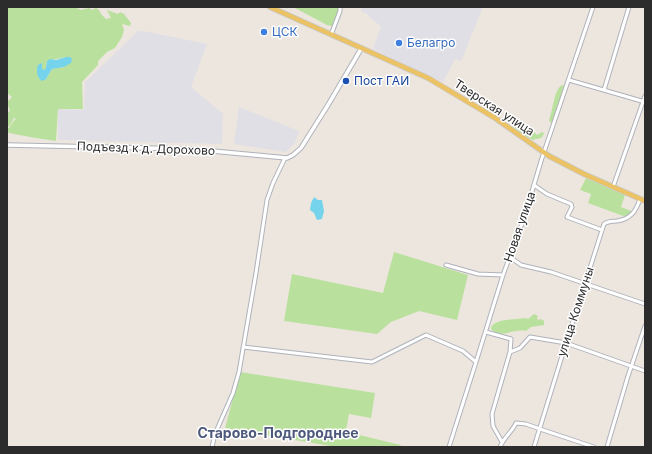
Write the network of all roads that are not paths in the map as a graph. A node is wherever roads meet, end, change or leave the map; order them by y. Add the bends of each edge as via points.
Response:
1 (270, 7) edge
2 (340, 7) edge
3 (593, 7) edge
4 (629, 7) edge
5 (331, 35) junction
6 (361, 49) junction
7 (568, 80) junction
8 (604, 90) junction
9 (645, 96) edge
10 (644, 102) edge
11 (7, 145) edge
12 (544, 153) junction
13 (285, 158) junction
14 (534, 185) junction
15 (613, 187) junction
16 (640, 199) junction
17 (645, 201) edge
18 (602, 230) junction
19 (510, 257) junction
20 (446, 265) dead end
21 (503, 275) junction
22 (585, 284) junction
23 (645, 304) edge
24 (645, 326) edge
25 (486, 332) junction
26 (566, 343) junction
27 (244, 347) junction
28 (510, 352) junction
29 (476, 362) junction
30 (631, 367) junction
31 (645, 371) edge
32 (540, 429) junction
33 (502, 442) junction
34 (212, 447) edge
35 (449, 447) edge
36 (500, 447) edge
37 (534, 447) edge
38 (594, 447) edge
39 (607, 447) edge

1 - 5 main road, Тверская улица
2 - 5 street
3 - 7 street, Новая улица
4 - 8 street
5 - 6 main road, Тверская улица
6 - 12 main road, Тверская улица via 439,84 507,126
6 - 13 street via 301,148 294,155
7 - 8 street
7 - 12 street, Новая улица
8 - 10 street
9 - 10 street
10 - 15 street
11 - 13 street, Подъезд к д. Дорохово via 191,149
12 - 14 street, Новая улица
12 - 15 main road, Тверская улица
13 - 27 street via 267,200
14 - 18 street via 547,194 571,204 567,217
14 - 19 street, Новая улица
15 - 16 main road, Тверская улица
16 - 17 main road, Тверская улица
16 - 18 street via 634,213 623,219 606,222
18 - 22 street, улица Коммуны
19 - 21 street, Новая улица
19 - 22 street via 521,265
20 - 21 street via 478,274
21 - 25 street, Новая улица
22 - 23 street
22 - 26 street, улица Коммуны
24 - 30 street
25 - 28 street via 511,339
25 - 29 street, Новая улица
26 - 28 street via 530,337 520,348
26 - 30 street
26 - 32 street, улица Коммуны
27 - 29 street via 372,362 426,335 463,352
27 - 34 street via 233,393
28 - 33 street via 492,414 493,426
29 - 35 street, Новая улица
30 - 31 street
30 - 39 street
32 - 33 street via 516,423
32 - 37 street, улица Коммуны
32 - 38 street
33 - 36 street

